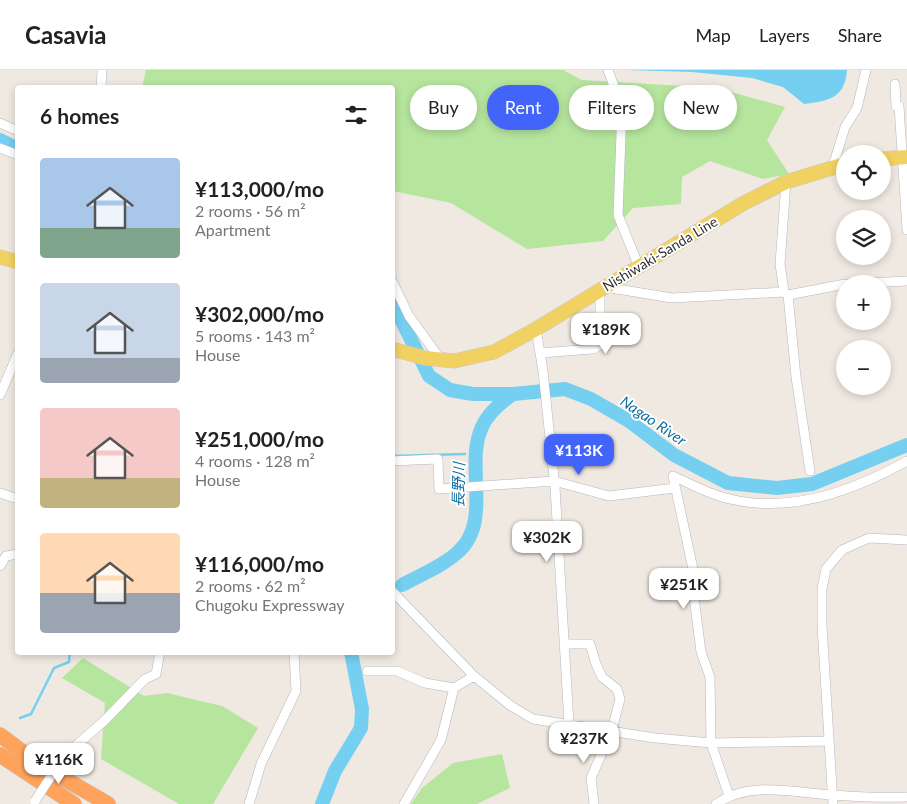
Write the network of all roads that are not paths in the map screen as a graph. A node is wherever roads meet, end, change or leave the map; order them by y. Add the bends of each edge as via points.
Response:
1 (102, 70) edge
2 (608, 70) edge
3 (866, 70) edge
4 (895, 84) dead end
5 (101, 85) edge
6 (0, 123) edge
7 (15, 130) edge
8 (842, 145) edge
9 (0, 148) edge
10 (15, 155) edge
11 (905, 157) edge
12 (891, 159) edge
13 (836, 166) edge
14 (786, 182) junction
15 (907, 230) edge
16 (0, 257) edge
17 (15, 261) edge
18 (639, 267) junction
19 (907, 281) edge
20 (891, 282) edge
21 (836, 286) edge
22 (395, 288) edge
23 (602, 289) junction
24 (786, 294) junction
25 (536, 329) junction
26 (397, 351) edge
27 (540, 353) junction
28 (15, 360) edge
29 (440, 360) junction
30 (0, 395) edge
31 (395, 460) edge
32 (907, 461) edge
33 (810, 471) dead end
34 (554, 481) junction
35 (675, 488) junction
36 (0, 493) edge
37 (15, 499) edge
38 (907, 540) edge
39 (3, 554) edge
40 (0, 566) edge
41 (395, 594) edge
42 (564, 644) junction
43 (159, 655) edge
44 (294, 655) edge
45 (367, 671) dead end
46 (474, 676) junction
47 (454, 688) junction
48 (569, 724) junction
49 (612, 730) junction
50 (0, 735) edge
51 (828, 741) junction
52 (710, 743) junction
53 (0, 756) edge
54 (729, 796) junction
55 (907, 797) edge
56 (832, 800) edge
57 (33, 802) edge
58 (74, 804) edge
59 (108, 804) edge
60 (249, 804) edge
61 (404, 804) edge
62 (594, 804) edge
63 (716, 804) edge

1 - 5 street
2 - 18 street via 622,108 618,215
3 - 8 street via 857,108 844,127
4 - 11 street
6 - 7 street
9 - 10 street
11 - 12 main road
11 - 15 street
13 - 14 main road, Nishiwaki-Sanda Line
14 - 18 main road, Nishiwaki-Sanda Line via 744,203
14 - 24 street via 780,264
16 - 17 main road
18 - 23 main road, Nishiwaki-Sanda Line
19 - 20 street
21 - 24 street
22 - 29 street via 409,316
23 - 24 street via 672,298
23 - 25 main road, Nishiwaki-Sanda Line
23 - 27 street via 600,345 593,349
24 - 33 street
25 - 27 street
25 - 29 main road, Nishiwaki-Sanda Line via 485,355 454,361
26 - 29 main road, Nishiwaki-Sanda Line
27 - 34 street
28 - 30 street
31 - 34 street via 438,459 439,489
32 - 35 street via 881,476 839,492 785,502 730,500 673,476
34 - 35 street via 609,496
34 - 42 street
35 - 52 street via 693,569 702,652 710,677
36 - 37 street
38 - 51 street via 869,538 842,550 826,569 822,589 822,626
39 - 40 street
41 - 46 street
42 - 48 street
42 - 49 street via 590,644 602,677 617,689 620,699
43 - 57 street, bridge via 156,674 145,678 104,721 64,756
44 - 60 street via 296,691 261,764
45 - 47 street via 397,671 425,683
46 - 47 street
46 - 48 street via 511,706 533,718
47 - 61 street via 441,740
48 - 49 street
49 - 52 street
49 - 62 street via 591,778
50 - 59 highway via 37,763
51 - 52 street
51 - 56 street
52 - 54 street
53 - 58 highway
54 - 56 street via 766,789
54 - 63 street
55 - 56 street

